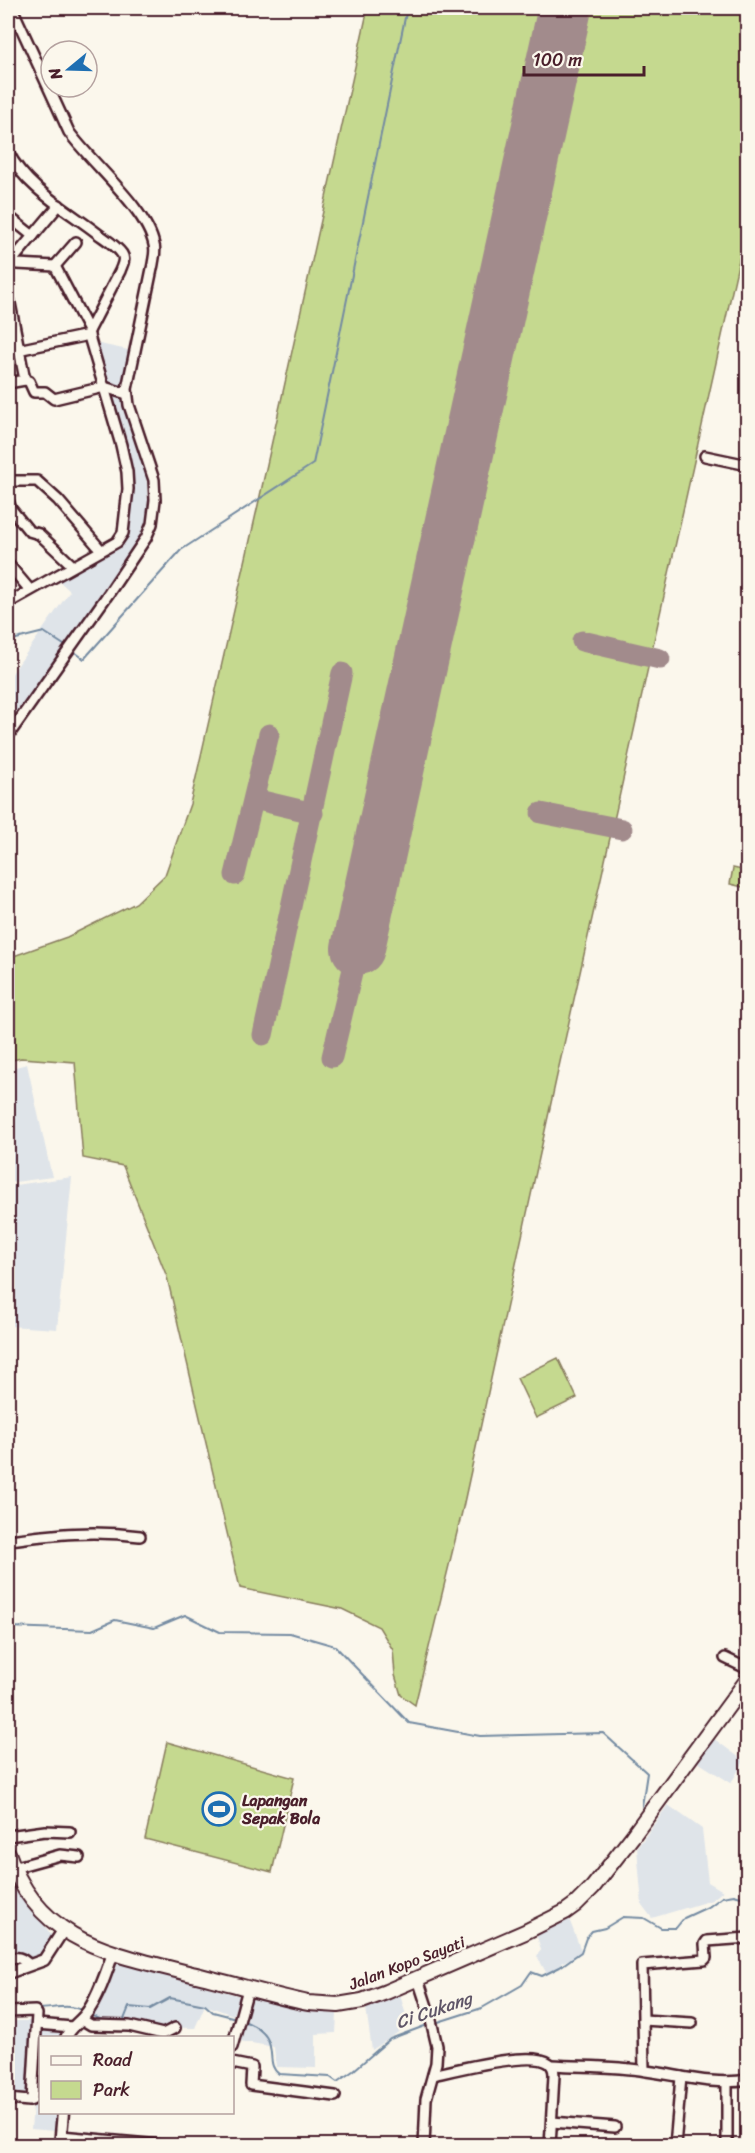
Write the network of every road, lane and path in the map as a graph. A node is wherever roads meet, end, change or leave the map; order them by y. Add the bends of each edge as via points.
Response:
1 (12, 8) edge
2 (8, 152) edge
3 (59, 205) junction
4 (13, 220) dead end
5 (33, 236) junction
6 (76, 242) dead end
7 (9, 260) edge
8 (55, 266) junction
9 (8, 293) edge
10 (10, 313) edge
11 (89, 333) junction
12 (20, 350) junction
13 (8, 352) edge
14 (25, 380) junction
15 (8, 383) edge
16 (104, 387) junction
17 (127, 394) junction
18 (705, 456) dead end
19 (747, 465) edge
20 (8, 481) edge
21 (8, 500) edge
22 (101, 550) junction
23 (8, 564) edge
24 (73, 566) junction
25 (30, 590) junction
26 (8, 603) edge
27 (8, 736) edge
28 (140, 1536) dead end
29 (8, 1544) edge
30 (725, 1658) dead end
31 (745, 1666) edge
32 (747, 1679) edge
33 (70, 1832) dead end
34 (8, 1836) edge
35 (8, 1853) edge
36 (79, 1857) dead end
37 (13, 1868) junction
38 (64, 1929) junction
39 (747, 1938) edge
40 (115, 1954) junction
41 (8, 1958) edge
42 (28, 1965) junction
43 (8, 1972) edge
44 (418, 1979) junction
45 (249, 1989) junction
46 (8, 2012) edge
47 (79, 2020) junction
48 (643, 2020) junction
49 (692, 2023) dead end
50 (37, 2024) junction
51 (175, 2028) dead end
52 (67, 2036) edge
53 (234, 2040) edge
54 (234, 2063) edge
55 (552, 2065) junction
56 (644, 2070) junction
57 (433, 2075) junction
58 (681, 2077) junction
59 (747, 2080) edge
60 (727, 2082) junction
61 (335, 2096) dead end
62 (8, 2099) edge
63 (63, 2114) edge
64 (552, 2122) junction
65 (615, 2127) dead end
66 (61, 2141) edge
67 (171, 2145) edge
68 (424, 2145) edge
69 (550, 2145) edge
70 (675, 2145) edge
71 (727, 2145) edge

1 - 17 street via 69,132 140,215 153,241 153,264
2 - 3 street via 19,170
3 - 5 street
3 - 11 street via 113,245 124,258
4 - 5 street
5 - 7 street
6 - 8 street
7 - 8 street
8 - 11 street
9 - 10 street
10 - 12 street
11 - 12 street
11 - 16 street
12 - 13 street
12 - 14 street
14 - 15 street
14 - 16 street via 34,392 46,393 54,399
16 - 17 street
16 - 22 street via 125,458 128,489 122,536
17 - 27 street via 154,480 152,524 138,550
18 - 19 street
20 - 22 street via 37,481
21 - 24 street via 29,531 39,534
22 - 24 street
23 - 25 street
24 - 25 street
25 - 26 street
28 - 29 street via 67,1533 10,1540
30 - 31 street
32 - 44 main road, Jalan Kopo Sayati via 586,1895 565,1912 525,1932
33 - 34 street via 45,1830
35 - 37 main road, Jalan Kopo Sayati
36 - 37 street via 49,1857
37 - 38 main road, Jalan Kopo Sayati via 31,1899
38 - 40 main road, Jalan Kopo Sayati
38 - 42 street via 46,1958
39 - 48 street via 707,1941 704,1960 642,1965
40 - 45 main road, Jalan Kopo Sayati
40 - 47 street via 110,1976
41 - 42 street via 24,1959
42 - 43 street
44 - 45 main road, Jalan Kopo Sayati via 362,2001 338,2005 308,2003
44 - 57 street via 437,2055
45 - 53 street
46 - 50 street via 35,2011
47 - 50 street
47 - 51 street via 164,2034
47 - 52 street
48 - 49 street
48 - 56 street
50 - 62 street via 32,2100
54 - 61 street via 251,2066 251,2085
55 - 56 street
55 - 57 street via 536,2059 514,2059
55 - 64 street
56 - 58 street
57 - 68 street via 426,2099
58 - 60 street
58 - 70 street
59 - 60 street
60 - 71 street
63 - 66 street
64 - 65 street
64 - 69 street
66 - 67 street

